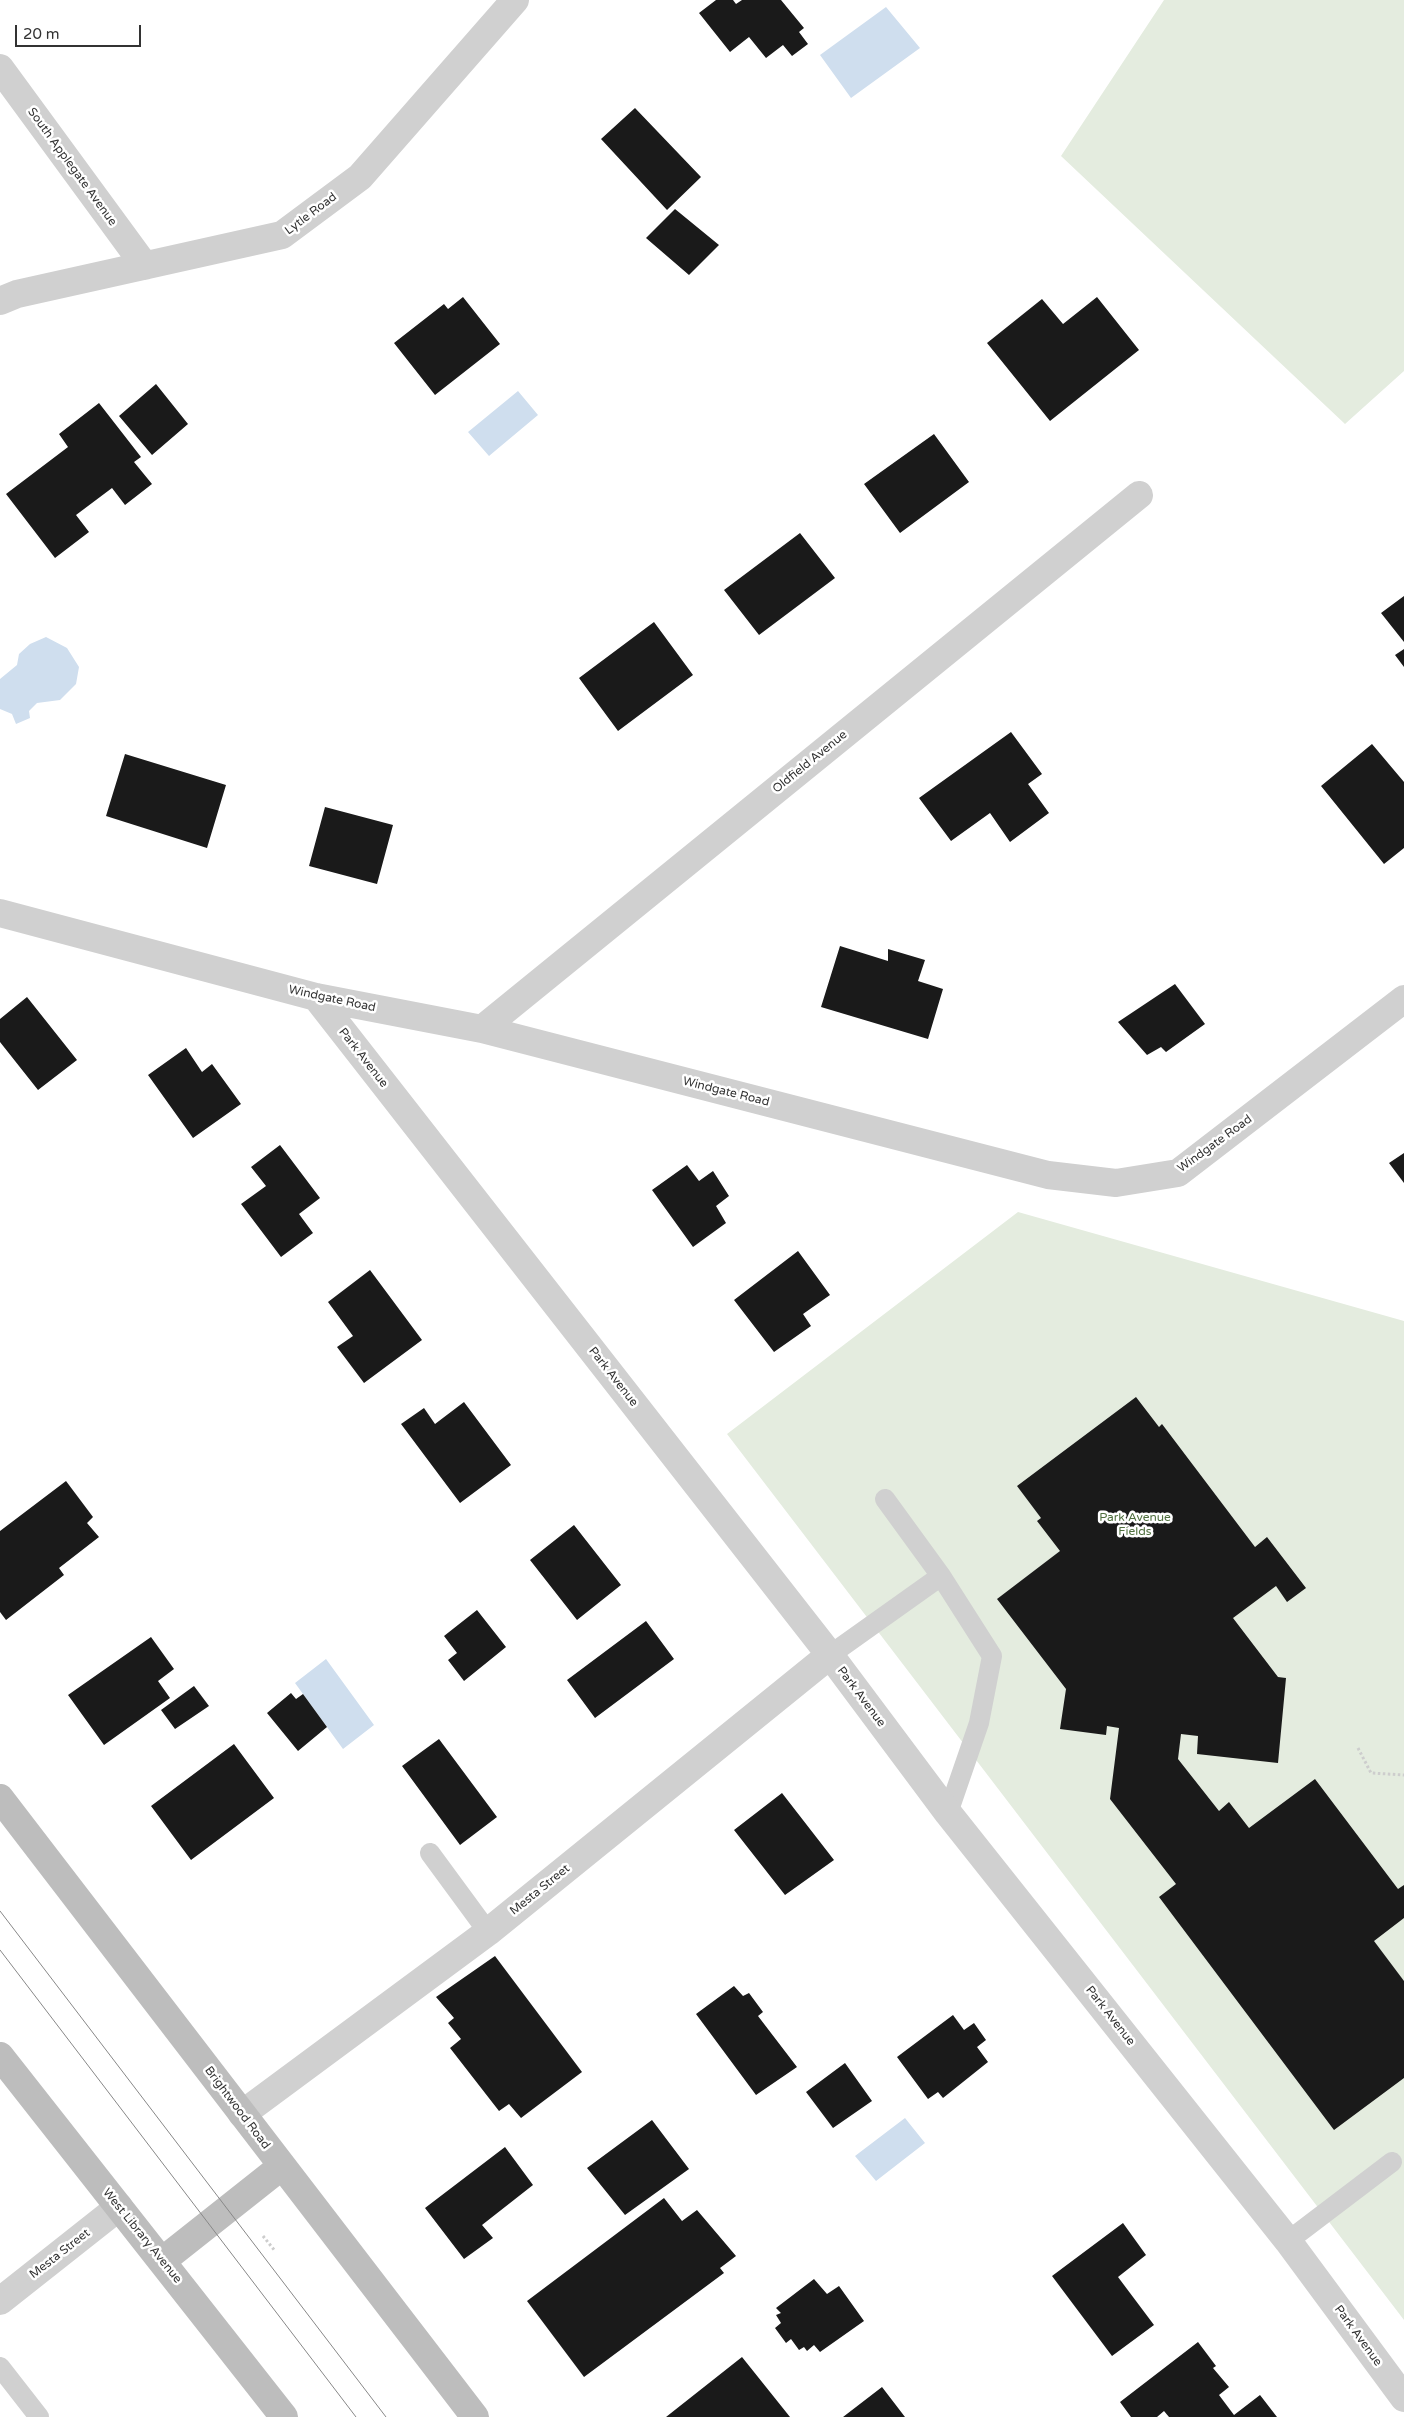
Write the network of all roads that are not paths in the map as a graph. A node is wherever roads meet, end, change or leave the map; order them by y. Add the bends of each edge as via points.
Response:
1 (516, 0) edge
2 (0, 68) edge
3 (145, 266) junction
4 (0, 301) edge
5 (1139, 495) dead end
6 (0, 913) edge
7 (316, 997) junction
8 (1404, 999) edge
9 (482, 1030) junction
10 (885, 1498) dead end
11 (941, 1576) junction
12 (830, 1655) junction
13 (0, 1798) edge
14 (948, 1813) junction
15 (430, 1853) dead end
16 (488, 1932) junction
17 (0, 2056) edge
18 (242, 2114) junction
19 (1392, 2162) dead end
20 (282, 2166) junction
21 (119, 2207) junction
22 (1288, 2241) junction
23 (162, 2261) junction
24 (0, 2301) edge
25 (0, 2367) edge
26 (1404, 2398) edge
27 (39, 2417) edge
28 (284, 2417) edge
29 (475, 2417) edge

1 - 3 street, Lytle Road via 360,177 282,235
2 - 3 street, South Applegate Avenue
3 - 4 street, Lytle Road via 17,294
5 - 9 street, Oldfield Avenue
6 - 7 street, Windgate Road
7 - 9 street, Windgate Road
7 - 12 street, Park Avenue
8 - 9 street, Windgate Road via 1178,1173 1116,1183 1048,1175
10 - 11 lane
11 - 12 lane
11 - 14 lane via 992,1656 979,1723
12 - 14 street, Park Avenue
12 - 16 street, Mesta Street
13 - 18 street, Brightwood Road
14 - 22 street, Park Avenue
15 - 16 lane
16 - 18 street, Mesta Street
17 - 21 street, West Library Avenue
18 - 20 street, Brightwood Road
19 - 22 lane
20 - 23 street
20 - 29 street, Brightwood Road
21 - 23 street, West Library Avenue
21 - 24 street, Mesta Street
22 - 26 street, Park Avenue
23 - 28 street, West Library Avenue
25 - 27 lane

